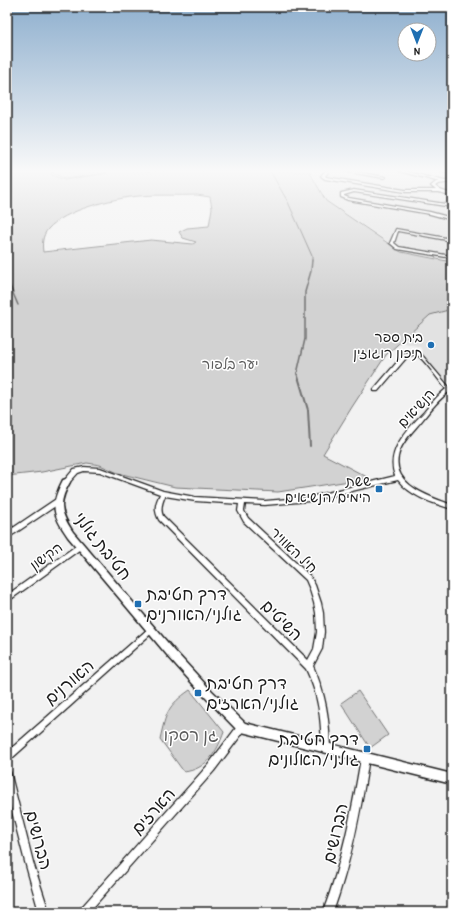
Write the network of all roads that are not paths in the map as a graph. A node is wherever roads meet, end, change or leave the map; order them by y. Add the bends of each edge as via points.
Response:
1 (430, 214) edge
2 (452, 219) edge
3 (452, 240) edge
4 (452, 257) edge
5 (451, 389) edge
6 (376, 390) dead end
7 (397, 478) junction
8 (66, 482) joint
9 (163, 493) junction
10 (58, 501) junction
11 (242, 502) junction
12 (452, 507) edge
13 (7, 524) edge
14 (10, 533) edge
15 (80, 546) junction
16 (7, 599) edge
17 (151, 630) junction
18 (309, 666) junction
19 (242, 727) junction
20 (326, 748) junction
21 (7, 757) edge
22 (365, 758) junction
23 (7, 775) edge
24 (452, 779) edge
25 (44, 912) edge
26 (83, 912) edge
27 (328, 912) edge

1 - 2 street
3 - 4 street via 396,230 392,243 398,248
5 - 6 street via 422,356 416,353 406,355
5 - 7 street, הנשיאים via 409,430 400,443 395,455
7 - 11 street via 310,499 265,503
7 - 12 street via 416,494
8 - 9 street via 76,471 100,470
8 - 10 street
9 - 11 street via 195,499
9 - 18 street, השיטים via 157,512 161,518
10 - 14 street
10 - 15 street, חטיבת גולני via 58,512 62,522
11 - 18 street, חיל האוויר via 241,511 246,520 308,578 314,587 318,599 319,640 317,651
13 - 14 street
15 - 16 street, הקישון
15 - 17 street, חטיבת גולני
17 - 19 street, חטיבת גולני via 218,705
17 - 21 street, האורנים
18 - 20 street, השיטים via 324,709
19 - 20 street, חטיבת גולני
19 - 26 street, הארזים via 211,768
20 - 22 street, חטיבת גולני
22 - 24 street, חטיבת גולני
22 - 27 street, הברושים via 358,803 339,884
23 - 25 street, הברושים

